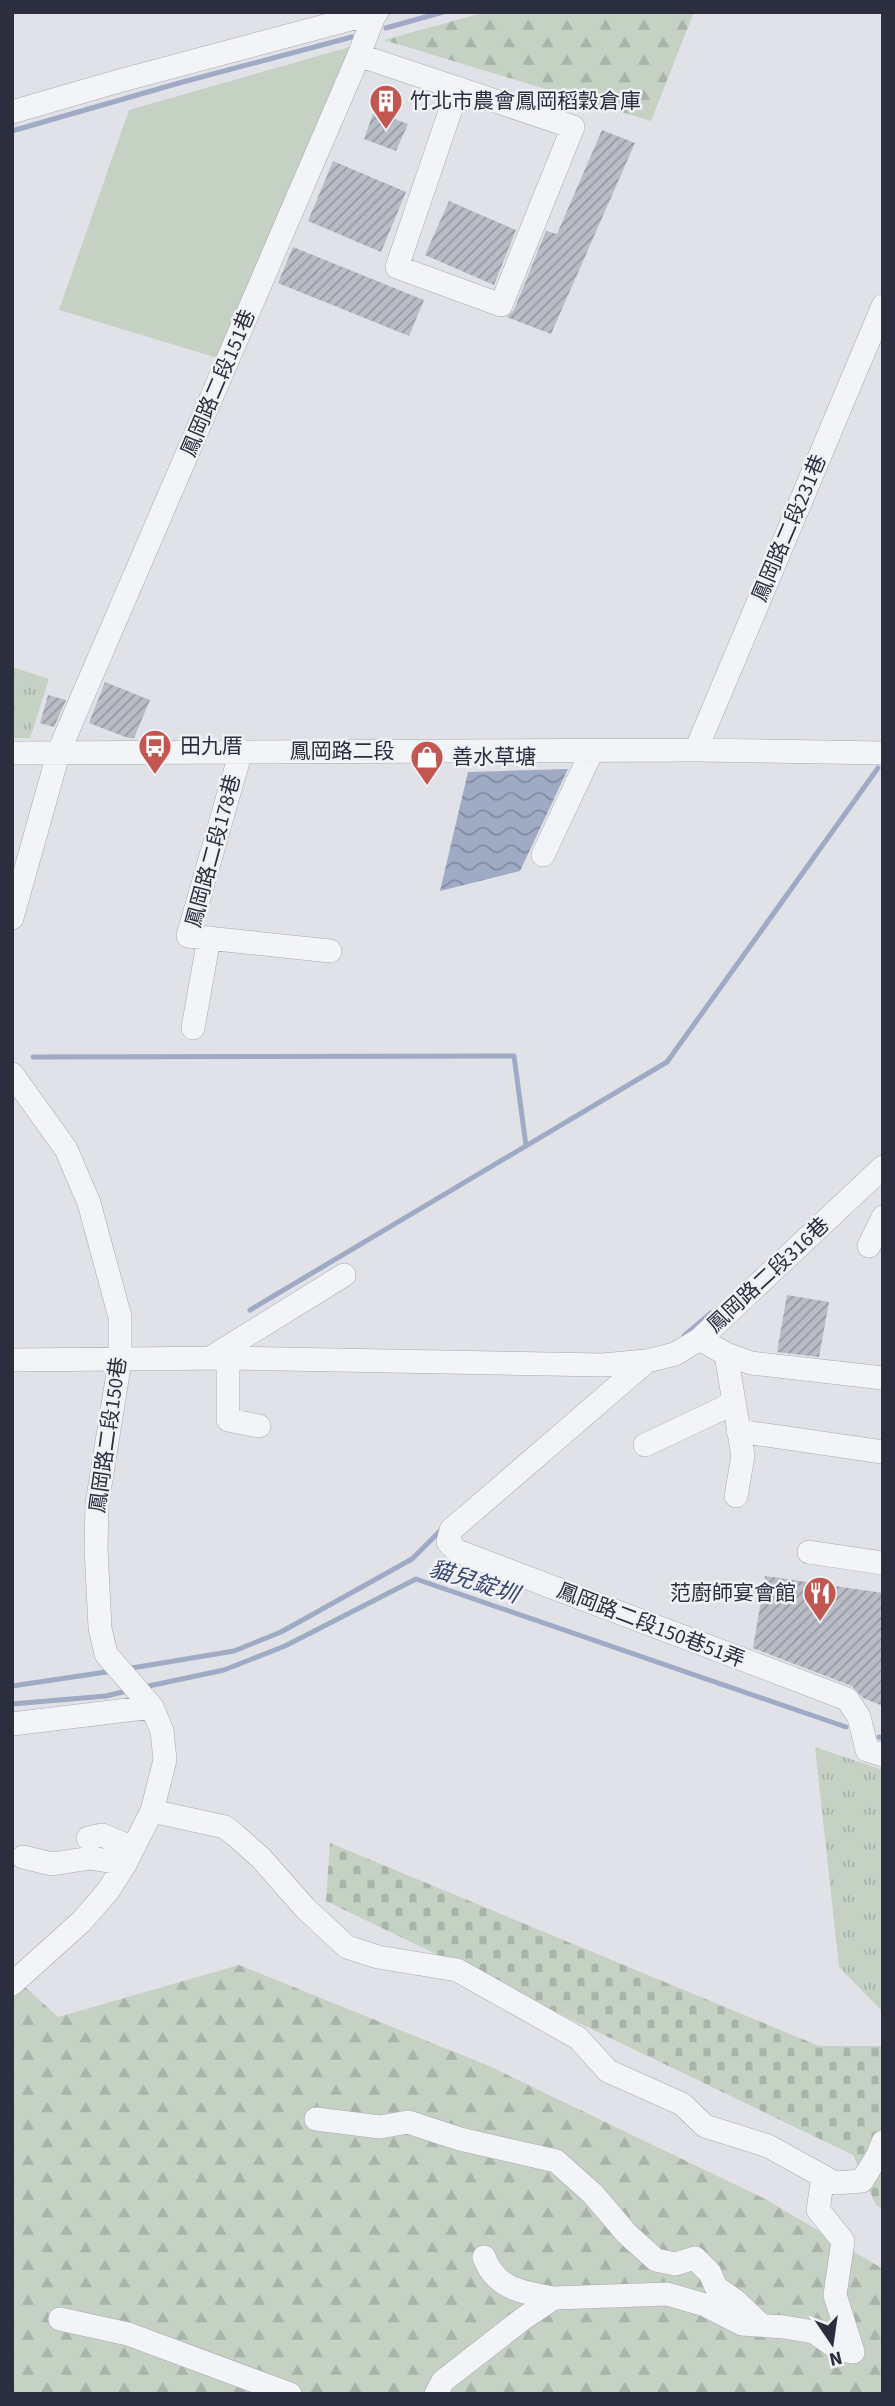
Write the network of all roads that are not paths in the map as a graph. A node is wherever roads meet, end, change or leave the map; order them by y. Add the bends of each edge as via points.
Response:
1 (376, 13) edge
2 (359, 55) junction
3 (458, 88) junction
4 (12, 112) edge
5 (883, 306) edge
6 (696, 750) junction
7 (59, 751) junction
8 (241, 751) junction
9 (592, 751) junction
10 (12, 753) edge
11 (883, 753) edge
12 (543, 855) dead end
13 (12, 918) edge
14 (209, 938) junction
15 (330, 951) dead end
16 (193, 1028) dead end
17 (12, 1074) edge
18 (883, 1167) edge
19 (883, 1217) edge
20 (869, 1246) dead end
21 (344, 1275) dead end
22 (700, 1339) junction
23 (726, 1354) junction
24 (218, 1359) junction
25 (12, 1360) edge
26 (120, 1361) junction
27 (647, 1361) junction
28 (883, 1378) edge
29 (734, 1403) junction
30 (258, 1426) dead end
31 (738, 1431) junction
32 (645, 1445) dead end
33 (883, 1452) edge
34 (736, 1496) dead end
35 (809, 1552) dead end
36 (883, 1563) edge
37 (146, 1701) junction
38 (12, 1724) edge
39 (883, 1755) edge
40 (152, 1811) junction
41 (88, 1838) dead end
42 (128, 1855) junction
43 (23, 1857) dead end
44 (12, 1984) edge
45 (316, 2119) dead end
46 (883, 2141) edge
47 (823, 2177) junction
48 (484, 2256) dead end
49 (554, 2298) junction
50 (60, 2319) dead end
51 (761, 2325) junction
52 (290, 2394) edge
53 (436, 2394) edge

1 - 2 street, 鳳岡路二段151巷
1 - 4 street
2 - 3 street
2 - 7 street, 鳳岡路二段151巷
3 - 3 street via 573,127 501,305 397,267
5 - 6 street, 鳳岡路二段231巷
6 - 9 street, 鳳岡路二段
6 - 11 street, 鳳岡路二段
7 - 8 street, 鳳岡路二段
7 - 10 street, 鳳岡路二段
7 - 13 street
8 - 9 street, 鳳岡路二段
8 - 14 street, 鳳岡路二段178巷 via 188,936
9 - 12 street
14 - 15 street, 鳳岡路二段178巷
14 - 16 street
17 - 26 street, 鳳岡路二段150巷 via 66,1149 89,1203 120,1317
18 - 22 street, 鳳岡路二段316巷
19 - 20 street
21 - 24 street
22 - 23 street, 鳳岡路二段316巷
22 - 27 street, 鳳岡路二段150巷51弄 via 675,1354
23 - 28 street, 鳳岡路二段316巷 via 751,1363
23 - 29 street
24 - 26 street, 鳳岡路二段150巷51弄
24 - 27 street, 鳳岡路二段150巷51弄 via 602,1365
24 - 30 street via 228,1420
25 - 26 street, 鳳岡路二段150巷51弄
26 - 37 street, 鳳岡路二段150巷 via 97,1504 100,1628 106,1654
27 - 39 street, 鳳岡路二段150巷51弄 via 451,1530 448,1542 457,1551 847,1699 859,1717 867,1750
29 - 31 street
29 - 32 street
31 - 33 street
31 - 34 street via 743,1456
35 - 36 street
37 - 38 street
37 - 40 street via 162,1731 165,1760
40 - 42 street
40 - 47 street via 225,1827 347,1947 457,1970 578,2038 608,2071 682,2104 705,2126 768,2146
41 - 42 street via 102,1835
42 - 43 street via 52,1864
42 - 44 street via 108,1891 82,1921
45 - 51 street via 380,2127 408,2122 556,2161 656,2260 675,2264 695,2258 716,2287
46 - 47 street via 862,2181 835,2183
47 - 51 street via 818,2210 843,2241 835,2295 853,2352 840,2350 814,2332
48 - 49 street via 488,2267 510,2289
49 - 51 street via 667,2294 705,2305 742,2324
49 - 53 street via 443,2381
50 - 52 street via 128,2334

